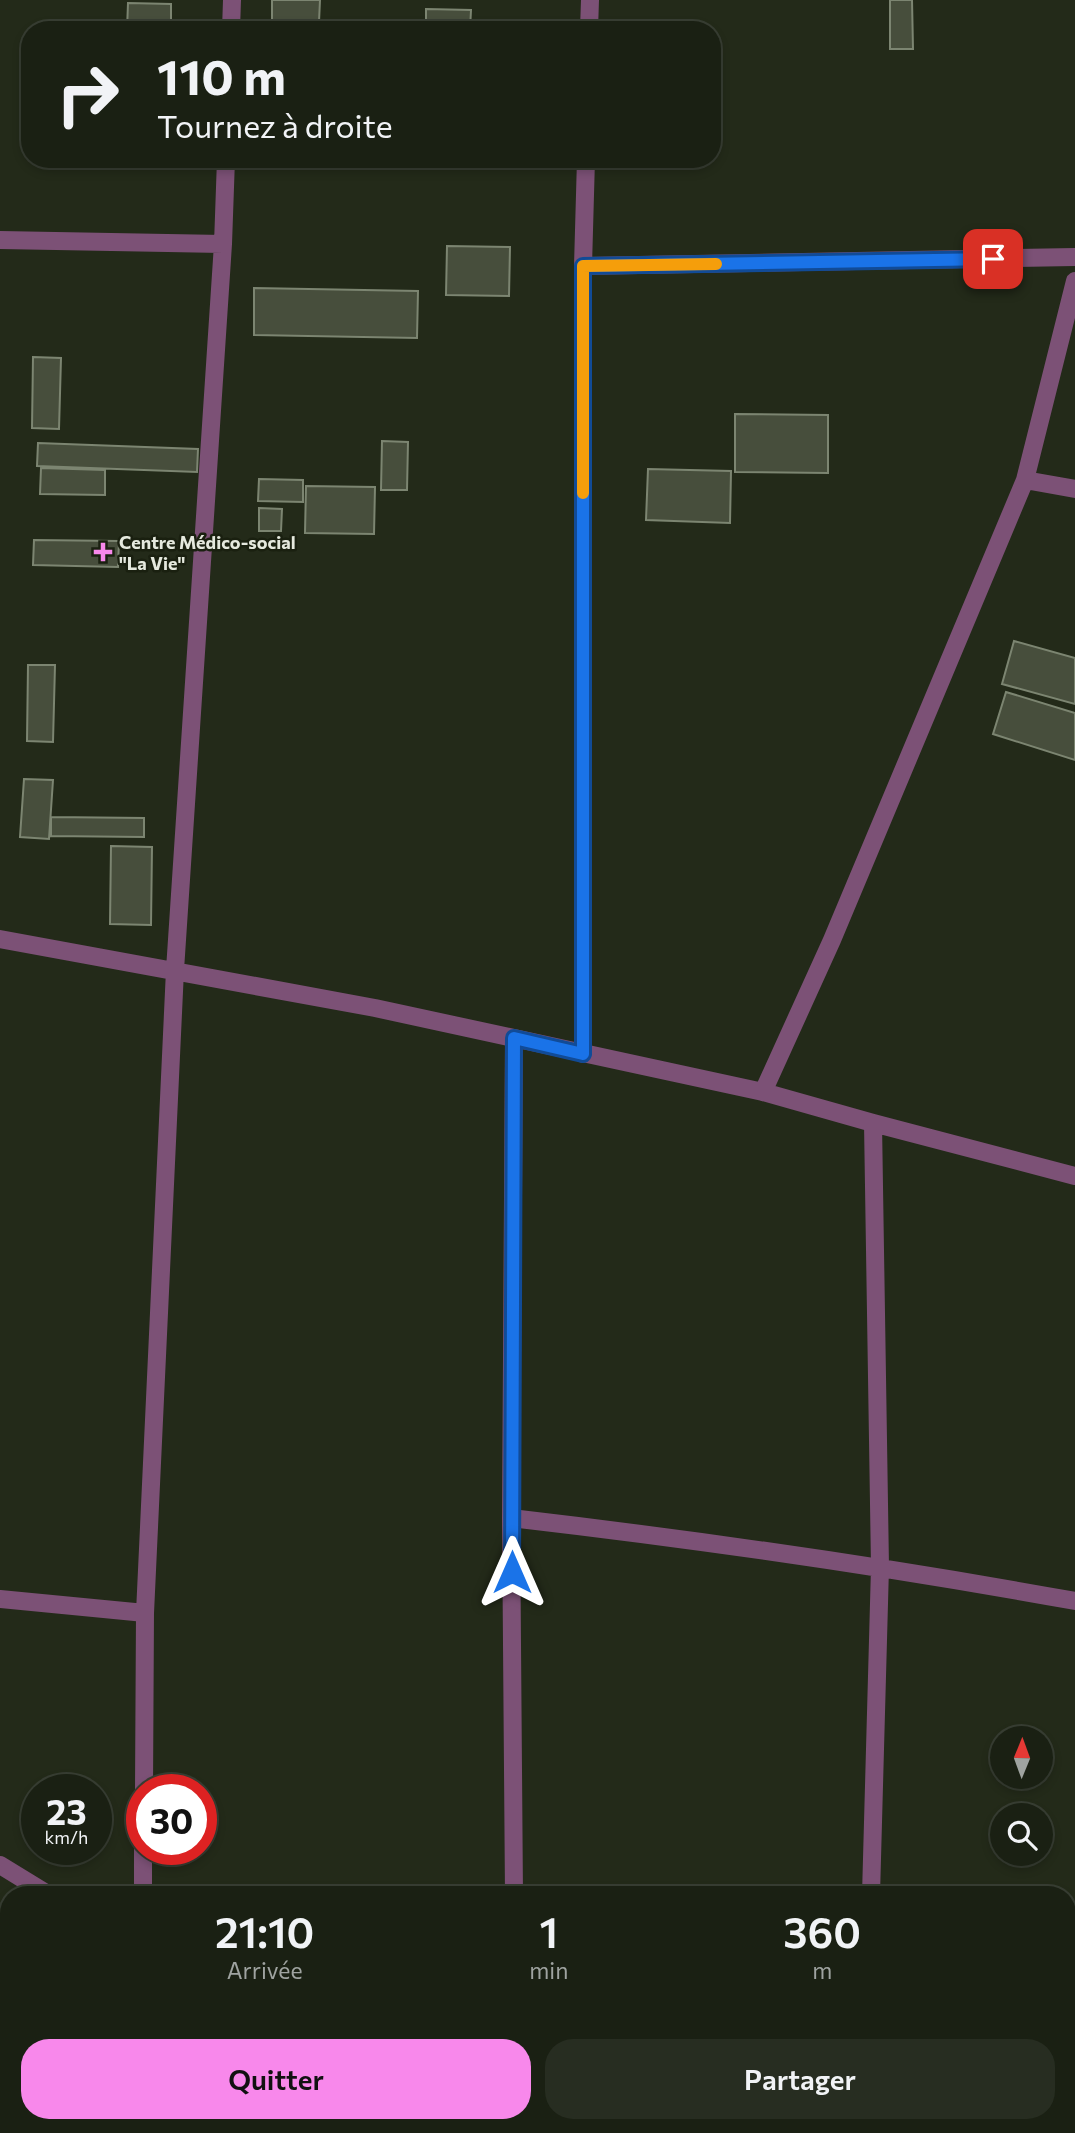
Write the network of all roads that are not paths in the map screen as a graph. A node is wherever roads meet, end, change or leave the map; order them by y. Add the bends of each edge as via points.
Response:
1 (232, 0) edge
2 (590, 0) edge
3 (231, 21) edge
4 (589, 21) edge
5 (226, 168) edge
6 (586, 168) edge
7 (0, 240) edge
8 (223, 244) junction
9 (1075, 257) edge
10 (583, 266) junction
11 (1075, 281) edge
12 (1025, 480) junction
13 (1075, 489) edge
14 (0, 939) edge
15 (175, 970) junction
16 (514, 1038) junction
17 (583, 1054) junction
18 (763, 1092) junction
19 (873, 1123) junction
20 (1075, 1176) edge
21 (511, 1518) junction
22 (880, 1567) junction
23 (0, 1599) edge
24 (1075, 1601) edge
25 (145, 1613) junction
26 (144, 1774) edge
27 (0, 1865) edge
28 (143, 1865) edge
29 (34, 1886) edge
30 (143, 1886) edge
31 (514, 1886) edge
32 (871, 1886) edge

1 - 3 street
2 - 4 street
5 - 8 street
6 - 10 street
7 - 8 street
8 - 15 street
9 - 10 street
10 - 17 street
11 - 12 street
12 - 13 street
12 - 18 street via 832,940
14 - 15 street
15 - 16 street
15 - 25 street
16 - 17 street
16 - 21 street
17 - 18 street
18 - 19 street
19 - 20 street
19 - 22 street
21 - 22 street
21 - 31 street
22 - 24 street
22 - 32 street
23 - 25 street
25 - 26 street
27 - 29 street
28 - 30 street

